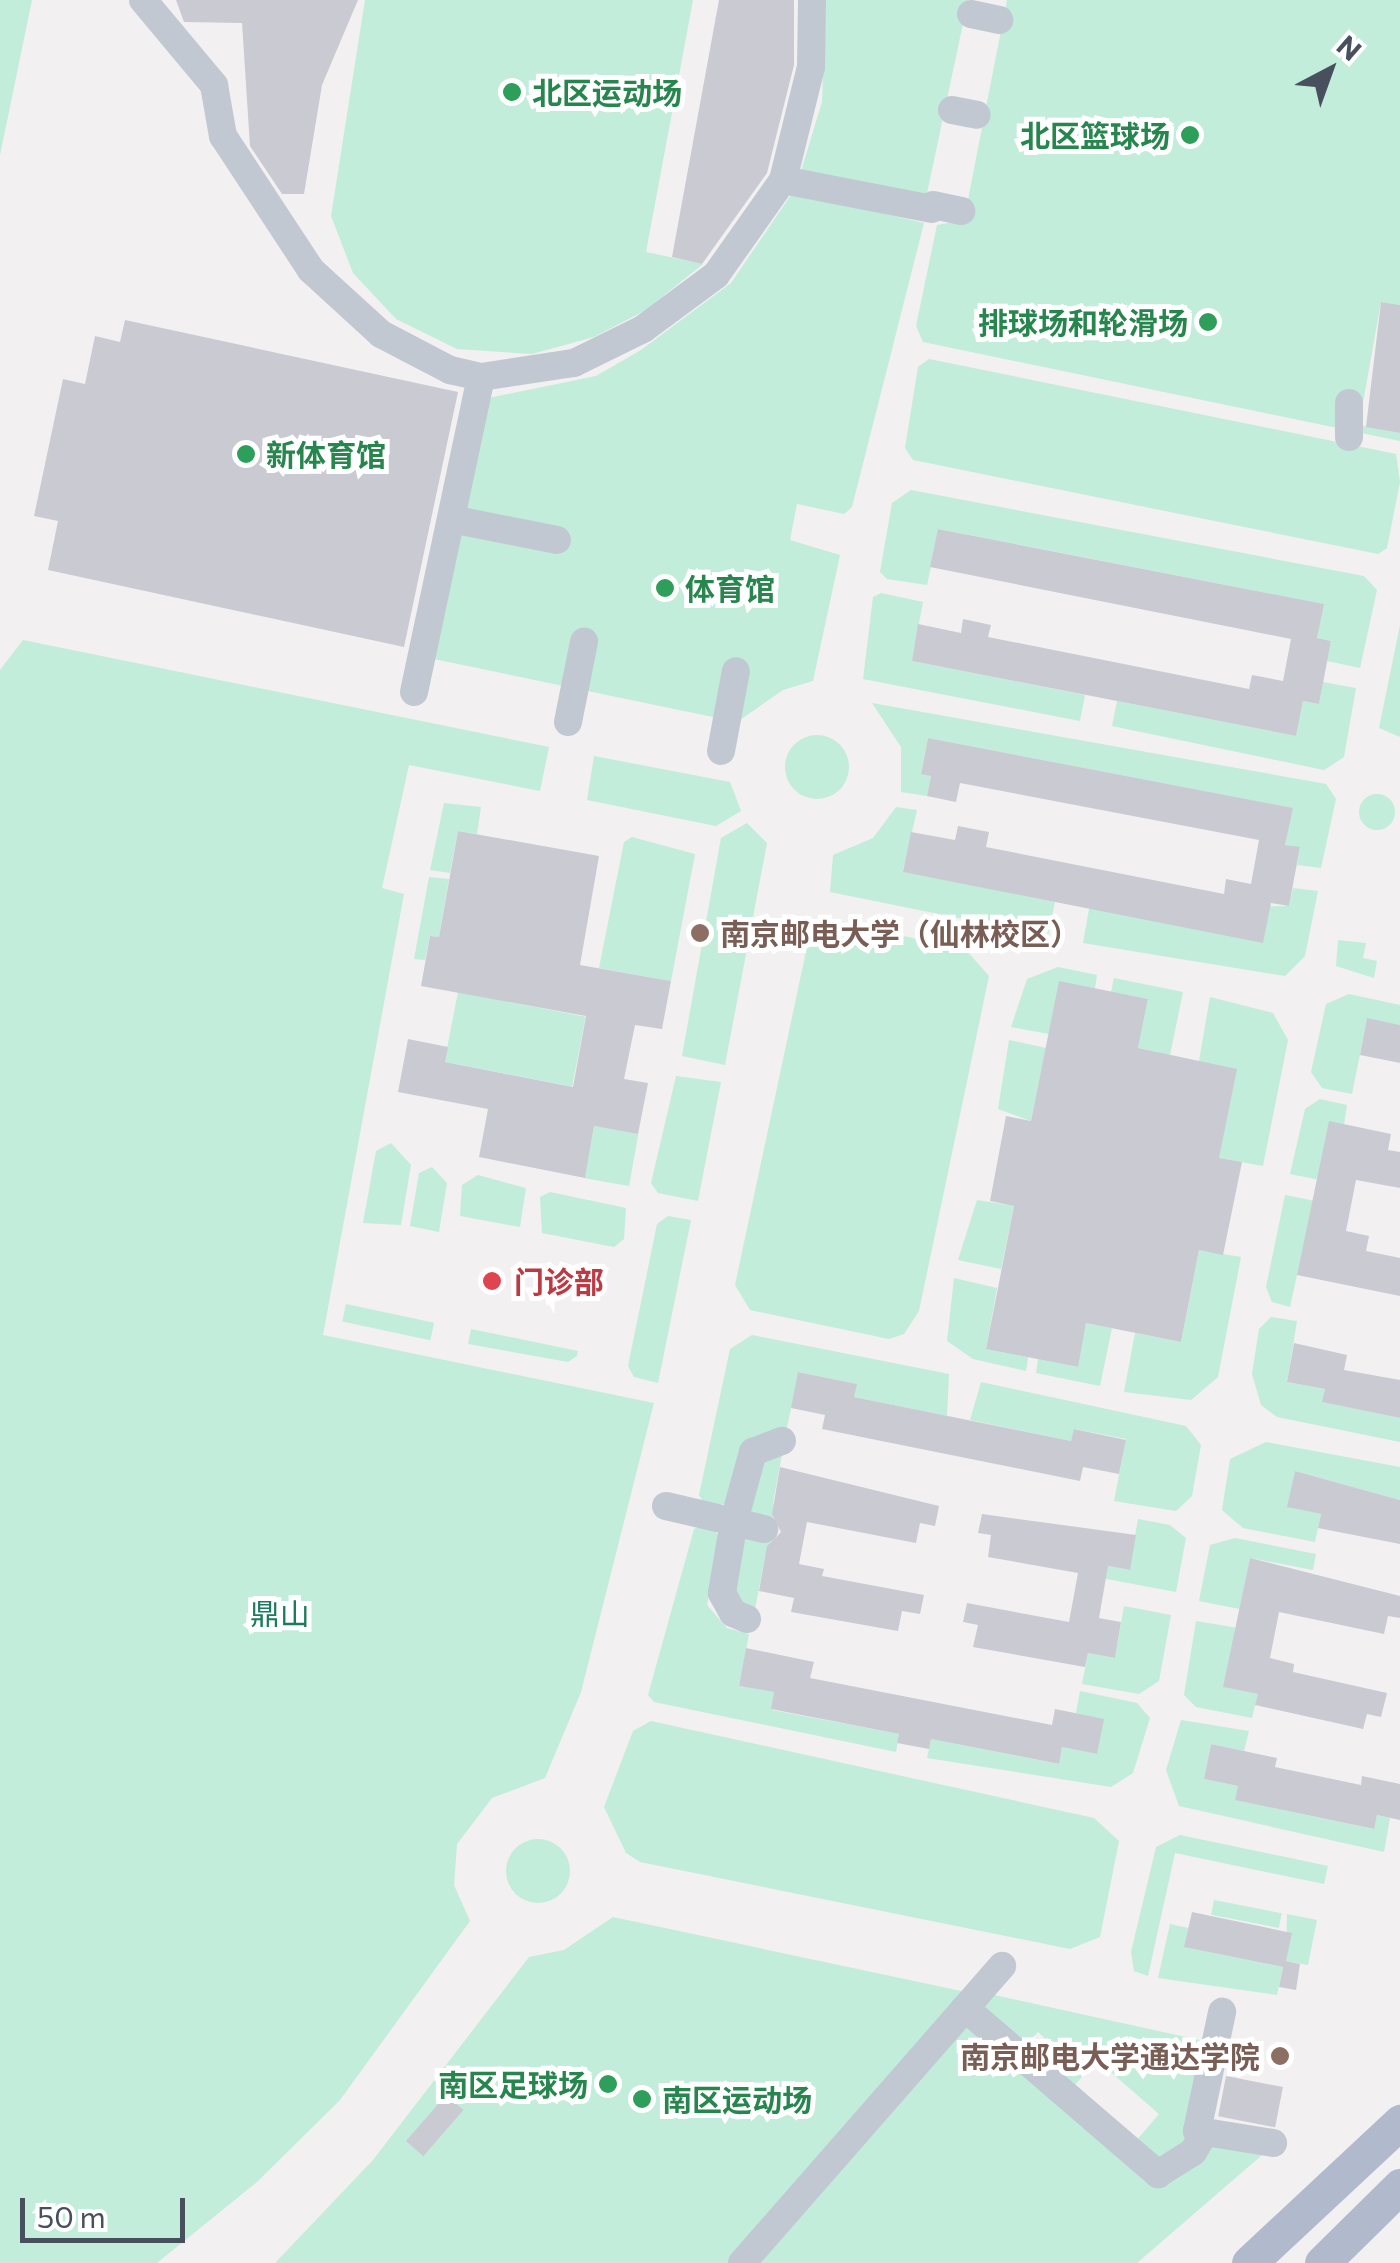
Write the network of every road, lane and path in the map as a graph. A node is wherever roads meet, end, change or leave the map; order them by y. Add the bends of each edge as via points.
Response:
1 (144, 0) edge
2 (812, 0) edge
3 (970, 14) dead end
4 (998, 20) dead end
5 (783, 180) junction
6 (942, 208) dead end
7 (481, 376) junction
8 (1350, 403) dead end
9 (1349, 438) dead end
10 (450, 518) junction
11 (557, 540) dead end
12 (584, 642) dead end
13 (736, 671) dead end
14 (414, 692) dead end
15 (568, 722) dead end
16 (721, 751) dead end
17 (782, 1441) dead end
18 (666, 1506) dead end
19 (734, 1522) junction
20 (764, 1528) dead end
21 (747, 1618) dead end
22 (1002, 1966) dead end
23 (965, 2008) junction
24 (1222, 2012) dead end
25 (1400, 2122) edge
26 (1205, 2132) junction
27 (1273, 2143) dead end
28 (1400, 2186) edge
29 (742, 2263) edge
30 (1249, 2263) edge
31 (1322, 2263) edge

1 - 7 street via 214,85 223,136 311,270 381,334 450,370
2 - 5 street via 811,67
3 - 4 street
5 - 6 street
5 - 7 street via 716,275 643,329 574,363
7 - 10 street
8 - 9 street
10 - 11 street
10 - 14 street
12 - 15 street
13 - 16 street
17 - 19 street via 753,1452
18 - 19 street
19 - 20 street
19 - 21 street via 722,1593 733,1614
22 - 23 street
23 - 26 street via 1158,2174 1193,2152
23 - 29 street
24 - 26 street via 1197,2131
25 - 30 main road
26 - 27 street
28 - 31 main road

